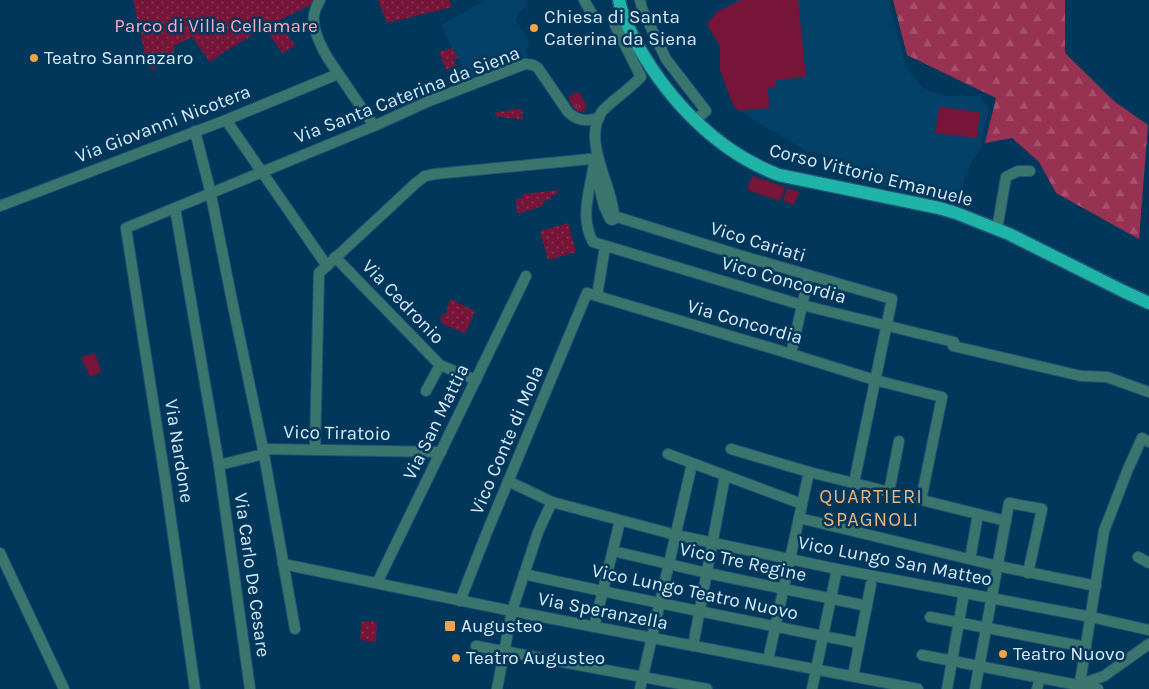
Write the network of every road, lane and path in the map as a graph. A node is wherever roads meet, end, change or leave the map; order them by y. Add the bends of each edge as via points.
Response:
1 (320, 0) edge
2 (584, 0) edge
3 (619, 0) edge
4 (640, 0) edge
5 (592, 14) dead end
6 (623, 14) junction
7 (338, 74) junction
8 (599, 118) junction
9 (226, 120) junction
10 (695, 120) junction
11 (374, 126) junction
12 (195, 131) junction
13 (594, 166) junction
14 (262, 172) junction
15 (1030, 172) dead end
16 (211, 193) junction
17 (0, 206) edge
18 (175, 208) junction
19 (614, 216) junction
20 (126, 228) joint
21 (997, 229) junction
22 (605, 246) junction
23 (336, 257) junction
24 (323, 269) junction
25 (809, 275) junction
26 (526, 276) dead end
27 (596, 296) junction
28 (1149, 303) edge
29 (802, 305) junction
30 (886, 326) junction
31 (791, 354) junction
32 (440, 365) junction
33 (476, 380) junction
34 (876, 380) junction
35 (426, 391) dead end
36 (1149, 392) edge
37 (1145, 440) edge
38 (899, 441) dead end
39 (731, 449) dead end
40 (315, 450) junction
41 (264, 452) junction
42 (441, 452) junction
43 (668, 454) dead end
44 (692, 464) junction
45 (219, 465) junction
46 (809, 472) junction
47 (725, 476) junction
48 (508, 481) junction
49 (854, 483) junction
50 (889, 492) junction
51 (921, 500) junction
52 (552, 502) junction
53 (802, 504) junction
54 (978, 514) junction
55 (799, 518) junction
56 (620, 521) junction
57 (1006, 521) junction
58 (676, 535) junction
59 (713, 543) junction
60 (613, 551) junction
61 (0, 553) edge
62 (1138, 557) dead end
63 (790, 559) junction
64 (970, 559) junction
65 (1149, 563) edge
66 (283, 564) junction
67 (669, 564) junction
68 (998, 566) junction
69 (837, 569) junction
70 (707, 573) junction
71 (1028, 573) junction
72 (524, 574) junction
73 (377, 583) junction
74 (871, 584) dead end
75 (1096, 586) junction
76 (783, 589) junction
77 (603, 592) junction
78 (964, 593) junction
79 (992, 598) junction
80 (831, 599) junction
81 (460, 601) junction
82 (660, 603) junction
83 (866, 606) junction
84 (512, 611) junction
85 (700, 612) junction
86 (930, 617) dead end
87 (1091, 617) junction
88 (959, 623) junction
89 (594, 627) junction
90 (775, 627) junction
91 (986, 628) junction
92 (295, 629) dead end
93 (1149, 630) edge
94 (823, 636) junction
95 (652, 638) junction
96 (859, 643) junction
97 (1149, 644) edge
98 (476, 646) dead end
99 (694, 646) junction
100 (1086, 647) junction
101 (504, 652) junction
102 (922, 655) dead end
103 (768, 660) junction
104 (952, 661) junction
105 (980, 666) junction
106 (816, 670) junction
107 (853, 676) junction
108 (643, 677) junction
109 (1040, 678) junction
110 (194, 684) edge
111 (1079, 687) edge
112 (64, 689) edge
113 (250, 689) edge
114 (497, 689) edge
115 (640, 689) edge
116 (707, 689) edge
117 (812, 689) edge
118 (918, 689) edge
119 (947, 689) edge
120 (975, 689) edge
121 (1038, 689) edge
122 (1098, 689) edge

1 - 7 street via 314,14 316,30
2 - 5 street
3 - 6 main road, Corso Vittorio Emanuele
4 - 10 street via 666,60 706,111
6 - 8 street via 614,23 641,77 605,108
6 - 10 main road, Corso Vittorio Emanuele via 662,84
7 - 9 street, Via Giovanni Nicotera
7 - 11 street
8 - 11 street, Via Santa Caterina da Siena via 581,120 571,115 542,72 528,64 464,87
8 - 19 street via 596,149
9 - 12 street, Via Giovanni Nicotera
9 - 14 street
10 - 21 main road, Corso Vittorio Emanuele via 738,155 779,175 939,208
11 - 14 street, Via Santa Caterina da Siena
12 - 16 street
12 - 17 street, Via Giovanni Nicotera
13 - 19 street via 606,211 611,220
13 - 22 street via 585,212 592,242
13 - 23 street via 590,159 430,174 406,191
14 - 16 street, Via Santa Caterina da Siena
14 - 24 street
15 - 21 street via 1018,171 1006,177
16 - 18 street, Via Santa Caterina da Siena
16 - 41 street
18 - 20 street, Via Santa Caterina da Siena
18 - 45 street, Via Carlo De Cesare
19 - 25 street, Vico Cariati
20 - 110 street, Via Nardone
21 - 28 main road, Corso Vittorio Emanuele
22 - 27 street, Vico Conte di Mola
22 - 29 street, Vico Concordia
23 - 24 street
23 - 32 street, Via Cedronio
24 - 40 street
25 - 29 street
25 - 30 street, Vico Cariati via 892,299
26 - 33 street, Via San Mattia
27 - 31 street, Via Concordia
27 - 48 street, Vico Conte di Mola
29 - 30 street, Vico Concordia
29 - 31 street
30 - 34 street
30 - 36 street, Vico Concordia via 1081,376 1107,377
31 - 34 street, Via Concordia
32 - 33 street, Via Cedronio
32 - 35 street
33 - 42 street, Via San Mattia
34 - 49 street
34 - 51 street via 942,397
37 - 75 street via 1128,469 1104,531
38 - 50 street
39 - 46 street
40 - 41 street, Vico Tiratoio
40 - 42 street, Vico Tiratoio
41 - 45 street, Vico Tiratoio
41 - 66 street
42 - 73 street, Via San Mattia
43 - 44 street
44 - 47 street
44 - 58 street
45 - 113 street, Via Carlo De Cesare
46 - 49 street
46 - 53 street
47 - 53 street
47 - 59 street
48 - 52 street, Vico Lungo San Matteo
48 - 81 street, Vico Conte di Mola
49 - 50 street
50 - 51 street
51 - 54 street
52 - 56 street, Vico Lungo San Matteo
52 - 72 street
53 - 55 street
54 - 57 street
54 - 64 street
55 - 63 street
55 - 64 street
56 - 58 street, Vico Lungo San Matteo
56 - 60 street
57 - 68 street
57 - 71 street via 1009,503 1042,509
58 - 59 street, Vico Lungo San Matteo
58 - 67 street
59 - 63 street, Vico Lungo San Matteo
59 - 70 street
60 - 67 street, Vico Tre Regine
60 - 77 street
61 - 112 street
62 - 65 street
63 - 69 street, Vico Lungo San Matteo
63 - 76 street
64 - 68 street
66 - 73 street, Via Speranzella
66 - 92 street
67 - 70 street, Vico Tre Regine
67 - 82 street
68 - 71 street
68 - 79 street
69 - 78 street, Vico Lungo San Matteo
69 - 80 street
70 - 76 street, Vico Tre Regine
70 - 85 street
71 - 75 street
72 - 77 street, Vico Lungo Teatro Nuovo
72 - 84 street
73 - 81 street, Via Speranzella
74 - 83 street
75 - 87 street
76 - 80 street, Vico Tre Regine
76 - 90 street
77 - 82 street, Vico Lungo Teatro Nuovo
77 - 89 street
78 - 79 street, Vico Lungo San Matteo
78 - 88 street
79 - 87 street, Vico Lungo San Matteo
79 - 91 street
80 - 83 street, Vico Tre Regine
80 - 94 street
81 - 84 street, Via Speranzella
82 - 85 street, Vico Lungo Teatro Nuovo
82 - 95 street
83 - 96 street
84 - 89 street, Via Speranzella
84 - 101 street
85 - 90 street, Vico Lungo Teatro Nuovo
85 - 99 street
86 - 88 street
87 - 93 street, Vico Lungo San Matteo
87 - 100 street
88 - 91 street
88 - 104 street
89 - 95 street, Via Speranzella
90 - 94 street, Vico Lungo Teatro Nuovo
90 - 103 street
91 - 100 street
91 - 105 street
94 - 96 street, Vico Lungo Teatro Nuovo
94 - 106 street
95 - 99 street, Via Speranzella
95 - 108 street
96 - 107 street
97 - 111 street via 1104,676
98 - 101 street
99 - 103 street, Via Speranzella
100 - 111 street
101 - 108 street
101 - 114 street
102 - 104 street
103 - 106 street, Via Speranzella
104 - 105 street
104 - 119 street
105 - 109 street
105 - 120 street
106 - 107 street, Via Speranzella
106 - 117 street
107 - 118 street, Via Speranzella
108 - 115 street
108 - 116 street
109 - 111 street
109 - 121 street
111 - 122 street

